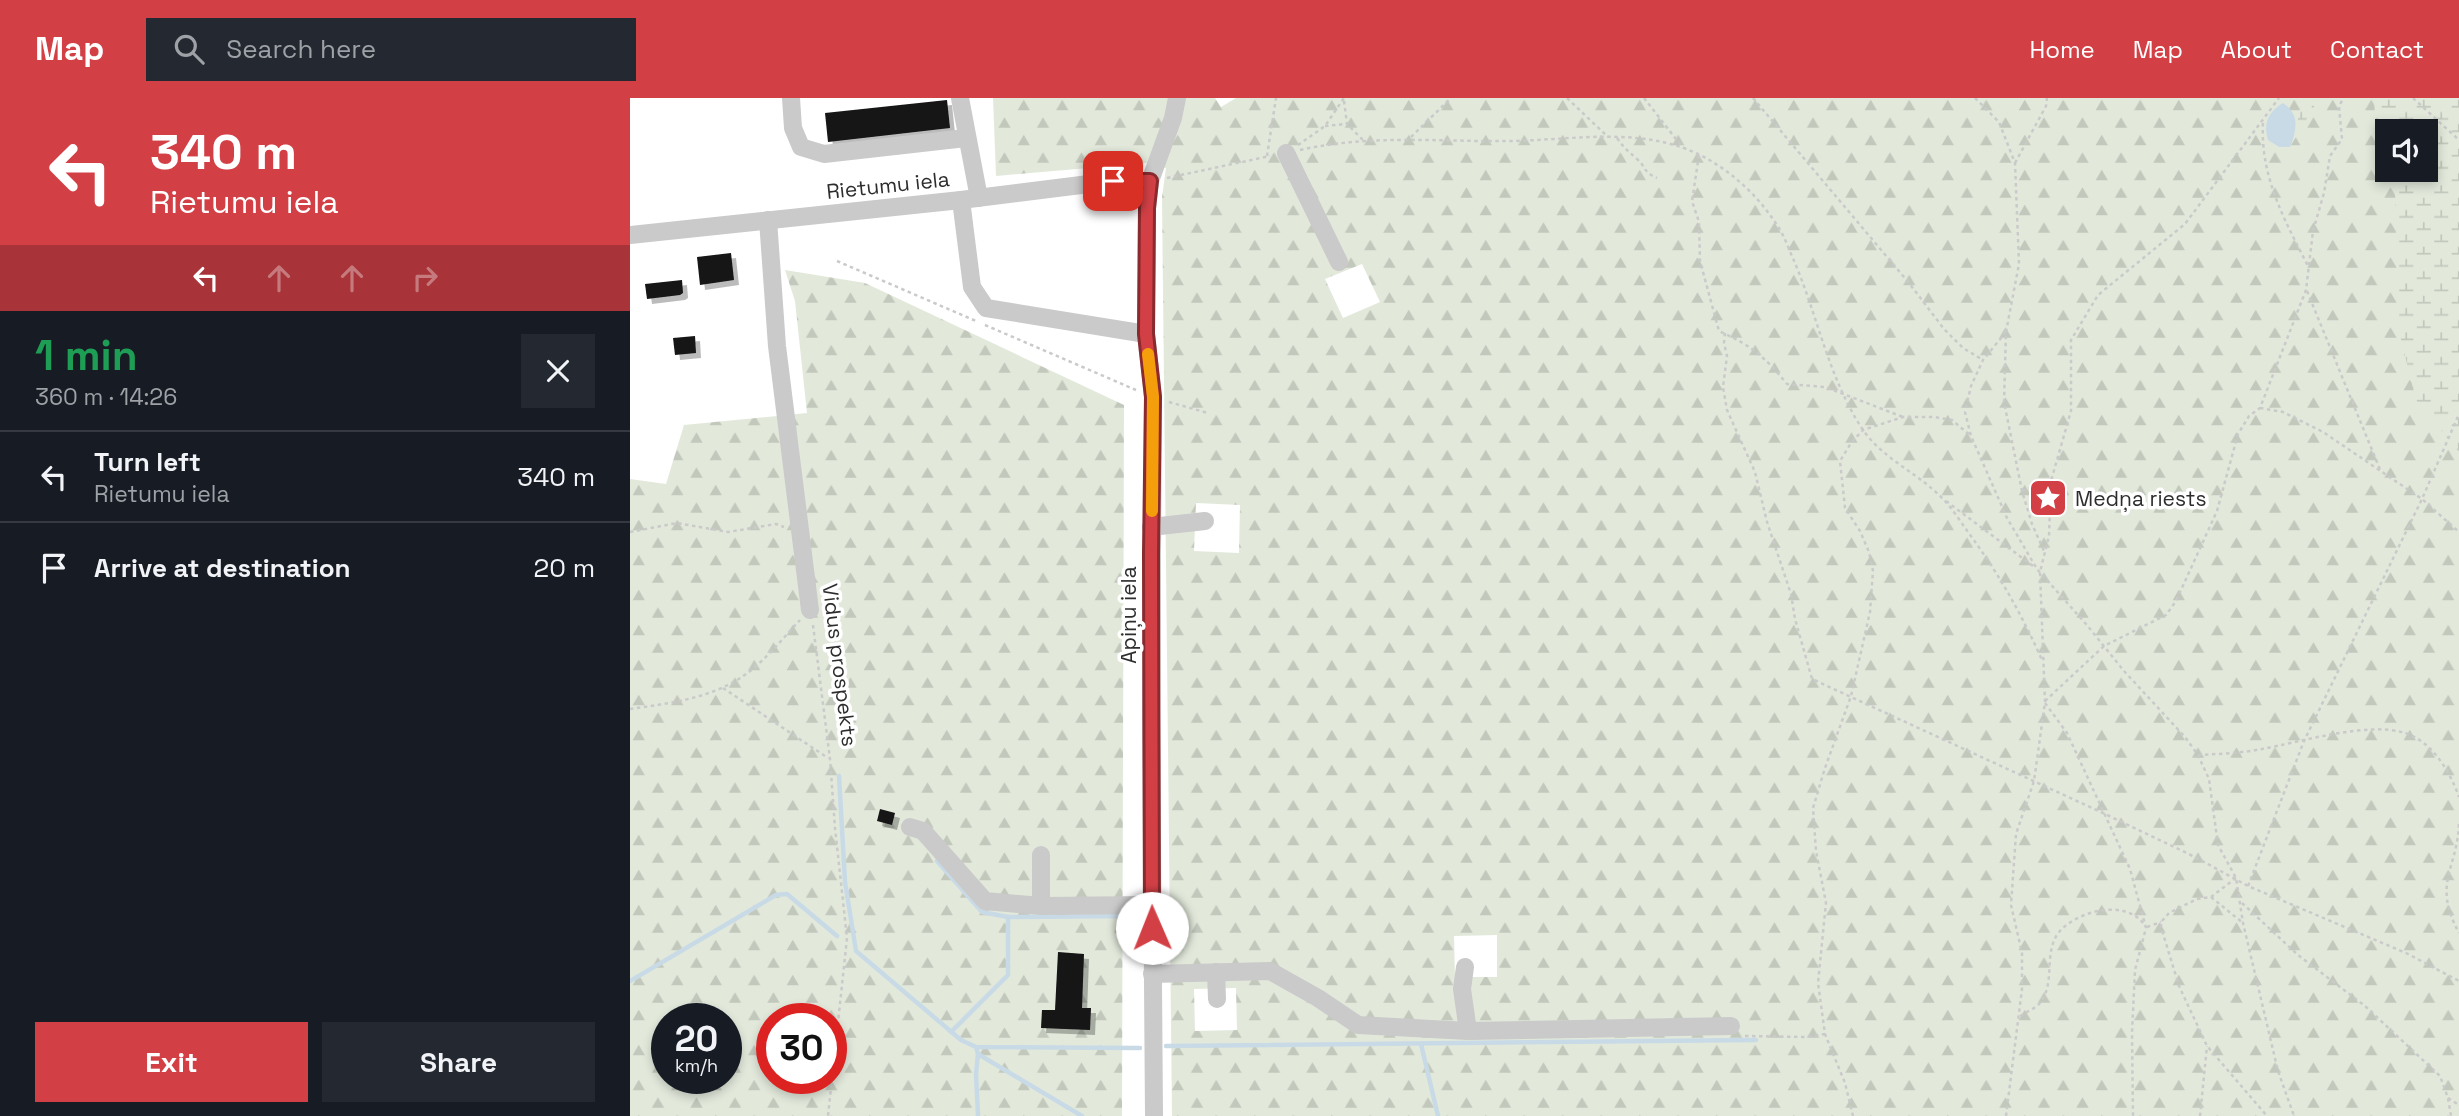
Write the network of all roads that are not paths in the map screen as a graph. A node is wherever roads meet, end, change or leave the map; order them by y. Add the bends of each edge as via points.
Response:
1 (791, 98) edge
2 (960, 98) edge
3 (1177, 98) edge
4 (966, 138) junction
5 (1286, 153) road end
6 (1150, 181) junction
7 (970, 199) junction
8 (768, 220) junction
9 (630, 235) edge
10 (1339, 262) dead end
11 (1146, 334) junction
12 (1205, 521) dead end
13 (1151, 527) junction
14 (810, 610) road end
15 (909, 827) dead end
16 (1041, 855) dead end
17 (1151, 905) junction
18 (1041, 906) junction
19 (1465, 967) dead end
20 (1216, 972) junction
21 (1152, 974) junction
22 (1217, 999) dead end
23 (1468, 1031) junction
24 (1738, 1031) road end
25 (1154, 1116) edge

1 - 4 street via 793,128 801,147 824,154
2 - 4 street
3 - 6 street, Apiņu iela
4 - 7 street
5 - 10 street
6 - 7 street, Rietumu iela via 1113,181
6 - 11 street, Apiņu iela
7 - 8 street, Rietumu iela
7 - 11 street via 972,287 986,308
8 - 9 street, Rietumu iela
8 - 14 street, Vidus prospekts via 777,346
11 - 13 street, Apiņu iela via 1153,397
12 - 13 street
13 - 17 street, Apiņu iela
15 - 18 street via 923,831 985,901
16 - 18 street
17 - 18 street
17 - 21 street, Apiņu iela
19 - 23 street via 1462,989
20 - 21 street
20 - 22 street
20 - 23 street via 1269,971 1358,1025
21 - 25 street, Apiņu iela
23 - 24 street

